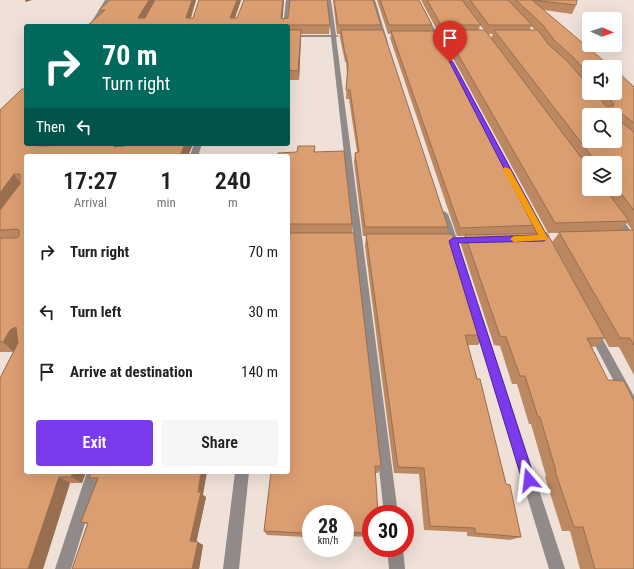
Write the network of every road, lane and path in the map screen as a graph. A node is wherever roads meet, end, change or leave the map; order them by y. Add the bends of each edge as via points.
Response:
1 (107, 0) edge
2 (288, 0) edge
3 (329, 0) edge
4 (372, 0) edge
5 (417, 0) edge
6 (92, 24) edge
7 (285, 24) edge
8 (290, 36) edge
9 (337, 36) junction
10 (444, 49) edge
11 (389, 51) edge
12 (440, 203) edge
13 (529, 210) edge
14 (613, 212) edge
15 (630, 237) edge
16 (551, 252) edge
17 (458, 256) edge
18 (477, 315) edge
19 (591, 327) edge
20 (634, 408) edge
21 (93, 474) edge
22 (242, 474) edge
23 (390, 505) edge
24 (396, 557) edge
25 (63, 569) edge
26 (231, 569) edge
27 (398, 569) edge
28 (557, 569) edge

1 - 6 street
2 - 7 street
3 - 9 street
4 - 11 street
5 - 10 street
8 - 9 street
9 - 23 street
12 - 17 street
13 - 16 street
14 - 15 street
18 - 28 street
19 - 20 street
21 - 25 street
22 - 26 street
24 - 27 street

